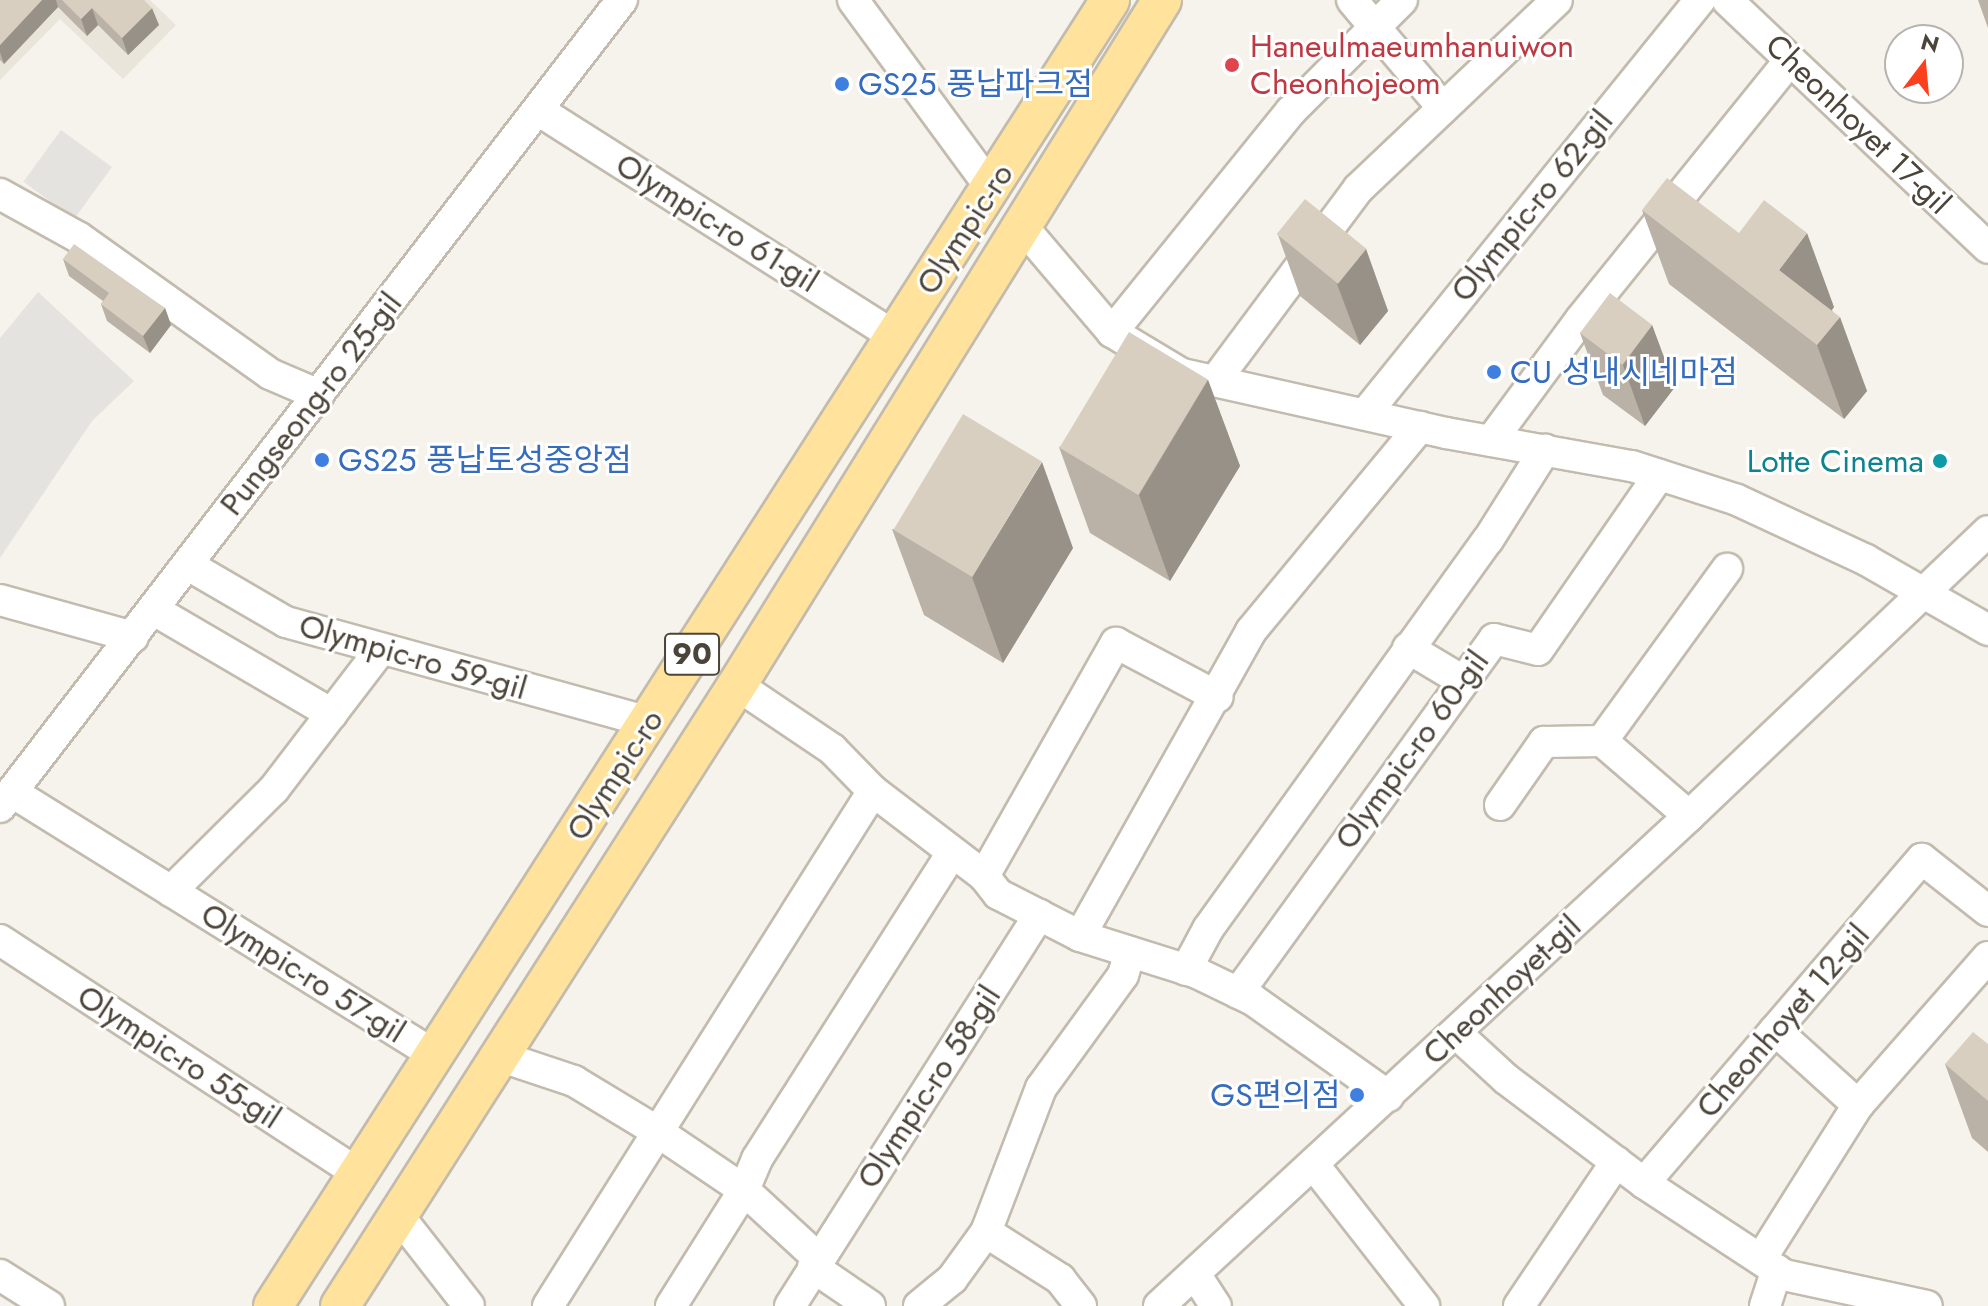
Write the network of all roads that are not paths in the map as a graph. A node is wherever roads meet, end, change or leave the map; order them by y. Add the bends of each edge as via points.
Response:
1 (622, 0) edge
2 (853, 0) edge
3 (1110, 0) edge
4 (1162, 0) edge
5 (1352, 0) edge
6 (1402, 0) edge
7 (1557, 0) edge
8 (1700, 0) edge
9 (1727, 0) edge
10 (1374, 25) junction
11 (1790, 60) junction
12 (1443, 108) junction
13 (538, 110) junction
14 (991, 188) junction
15 (0, 194) edge
16 (1021, 225) junction
17 (1988, 248) edge
18 (1112, 332) junction
19 (896, 337) junction
20 (1215, 381) junction
21 (319, 395) junction
22 (1366, 413) junction
23 (1420, 427) junction
24 (1491, 441) junction
25 (1545, 450) junction
26 (1659, 475) junction
27 (1988, 531) edge
28 (188, 565) junction
29 (1727, 569) dead end
30 (1922, 593) junction
31 (0, 600) edge
32 (154, 610) junction
33 (1988, 630) edge
34 (133, 637) junction
35 (1408, 648) junction
36 (381, 649) junction
37 (1463, 681) junction
38 (737, 685) junction
39 (1218, 697) junction
40 (332, 714) junction
41 (649, 722) junction
42 (1602, 741) junction
43 (873, 791) junction
44 (6, 800) edge
45 (1500, 805) dead end
46 (1689, 816) junction
47 (951, 855) junction
48 (984, 876) junction
49 (171, 891) junction
50 (1988, 911) edge
51 (1039, 915) junction
52 (1080, 936) junction
53 (0, 940) edge
54 (1130, 952) junction
55 (1988, 957) edge
56 (1186, 970) junction
57 (1238, 993) junction
58 (1775, 1030) junction
59 (1456, 1033) junction
60 (434, 1055) junction
61 (499, 1056) junction
62 (1388, 1096) junction
63 (1858, 1105) junction
64 (655, 1130) junction
65 (1616, 1162) junction
66 (1314, 1165) junction
67 (358, 1173) junction
68 (1644, 1183) junction
69 (744, 1190) junction
70 (398, 1215) junction
71 (986, 1232) junction
72 (816, 1262) junction
73 (1769, 1264) junction
74 (1195, 1274) junction
75 (0, 1275) edge
76 (49, 1306) edge
77 (273, 1306) edge
78 (340, 1306) edge
79 (469, 1306) edge
80 (548, 1306) edge
81 (671, 1306) edge
82 (790, 1306) edge
83 (870, 1306) edge
84 (919, 1306) edge
85 (1081, 1306) edge
86 (1159, 1306) edge
87 (1216, 1306) edge
88 (1424, 1306) edge
89 (1519, 1306) edge
90 (1765, 1306) edge
91 (1927, 1306) edge

1 - 13 street, Pungseong-ro 25-gil
2 - 14 street
3 - 14 main road, Olympic-ro / 90
4 - 16 main road, Olympic-ro / 90
5 - 10 street
6 - 10 street
7 - 12 street
8 - 22 street, Olympic-ro 62-gil
9 - 11 street, Cheonhoyet 17-gil
10 - 12 street
10 - 18 street via 1291,111
11 - 17 street, Cheonhoyet 17-gil
11 - 24 street via 1581,319
12 - 20 street via 1358,189
13 - 19 street, Olympic-ro 61-gil
13 - 21 street, Pungseong-ro 25-gil
14 - 19 main road, Olympic-ro / 90
15 - 21 street via 78,237 270,374
16 - 18 street
16 - 38 main road, Olympic-ro / 90
18 - 20 street via 1182,374
19 - 41 main road, Olympic-ro / 90
20 - 22 street
21 - 28 street, Pungseong-ro 25-gil
22 - 23 street
23 - 24 street
23 - 39 street via 1251,631
24 - 25 street
25 - 26 street
25 - 35 street, Olympic-ro 60-gil via 1488,540
26 - 30 street via 1737,500 1866,560
26 - 37 street, Olympic-ro 60-gil via 1538,650 1494,639
27 - 30 street, Cheonhoyet-gil
28 - 32 street, Pungseong-ro 25-gil
28 - 36 street, Olympic-ro 59-gil via 286,622
29 - 42 street
30 - 33 street
30 - 46 street, Cheonhoyet-gil
31 - 34 street
32 - 34 street, Pungseong-ro 25-gil
32 - 40 street
34 - 44 street, Pungseong-ro 25-gil
35 - 37 street
35 - 56 street, Olympic-ro 60-gil via 1208,929
36 - 40 street, Olympic-ro 57-gil
36 - 41 street, Olympic-ro 59-gil
37 - 57 street, Olympic-ro 60-gil
38 - 43 street via 789,715
38 - 61 main road, Olympic-ro / 90
39 - 48 street via 1116,643
39 - 52 street
40 - 49 street, Olympic-ro 57-gil via 274,789
41 - 60 main road, Olympic-ro / 90
42 - 45 street via 1544,742
42 - 46 street
43 - 47 street
43 - 64 street
44 - 49 street, Olympic-ro 57-gil
46 - 59 street, Cheonhoyet-gil
47 - 48 street
47 - 69 street via 757,1159
48 - 51 street via 998,894
49 - 60 street, Olympic-ro 57-gil
50 - 58 street, Cheonhoyet 12-gil via 1922,859
51 - 52 street
51 - 72 street, Olympic-ro 58-gil
52 - 54 street
53 - 67 street, Olympic-ro 55-gil
54 - 56 street
54 - 71 street via 1123,975 1041,1088
55 - 63 street
56 - 57 street
57 - 62 street
58 - 63 street
58 - 68 street, Cheonhoyet 12-gil
59 - 62 street, Cheonhoyet-gil
59 - 65 street via 1506,1079
60 - 67 main road, Olympic-ro / 90
61 - 64 street via 574,1081
61 - 70 main road, Olympic-ro / 90
62 - 66 street, Cheonhoyet-gil
63 - 73 street
64 - 69 street
64 - 80 street
65 - 68 street
65 - 89 street
66 - 74 street, Cheonhoyet-gil
66 - 88 street
67 - 77 main road, Olympic-ro / 90
68 - 73 street
69 - 72 street
69 - 81 street
70 - 78 main road, Olympic-ro / 90
70 - 79 street
71 - 84 street via 952,1279
71 - 85 street via 1060,1279
72 - 82 street, Olympic-ro 58-gil
72 - 83 street
73 - 90 street
73 - 91 street
74 - 86 street, Cheonhoyet-gil
74 - 87 street
75 - 76 street

